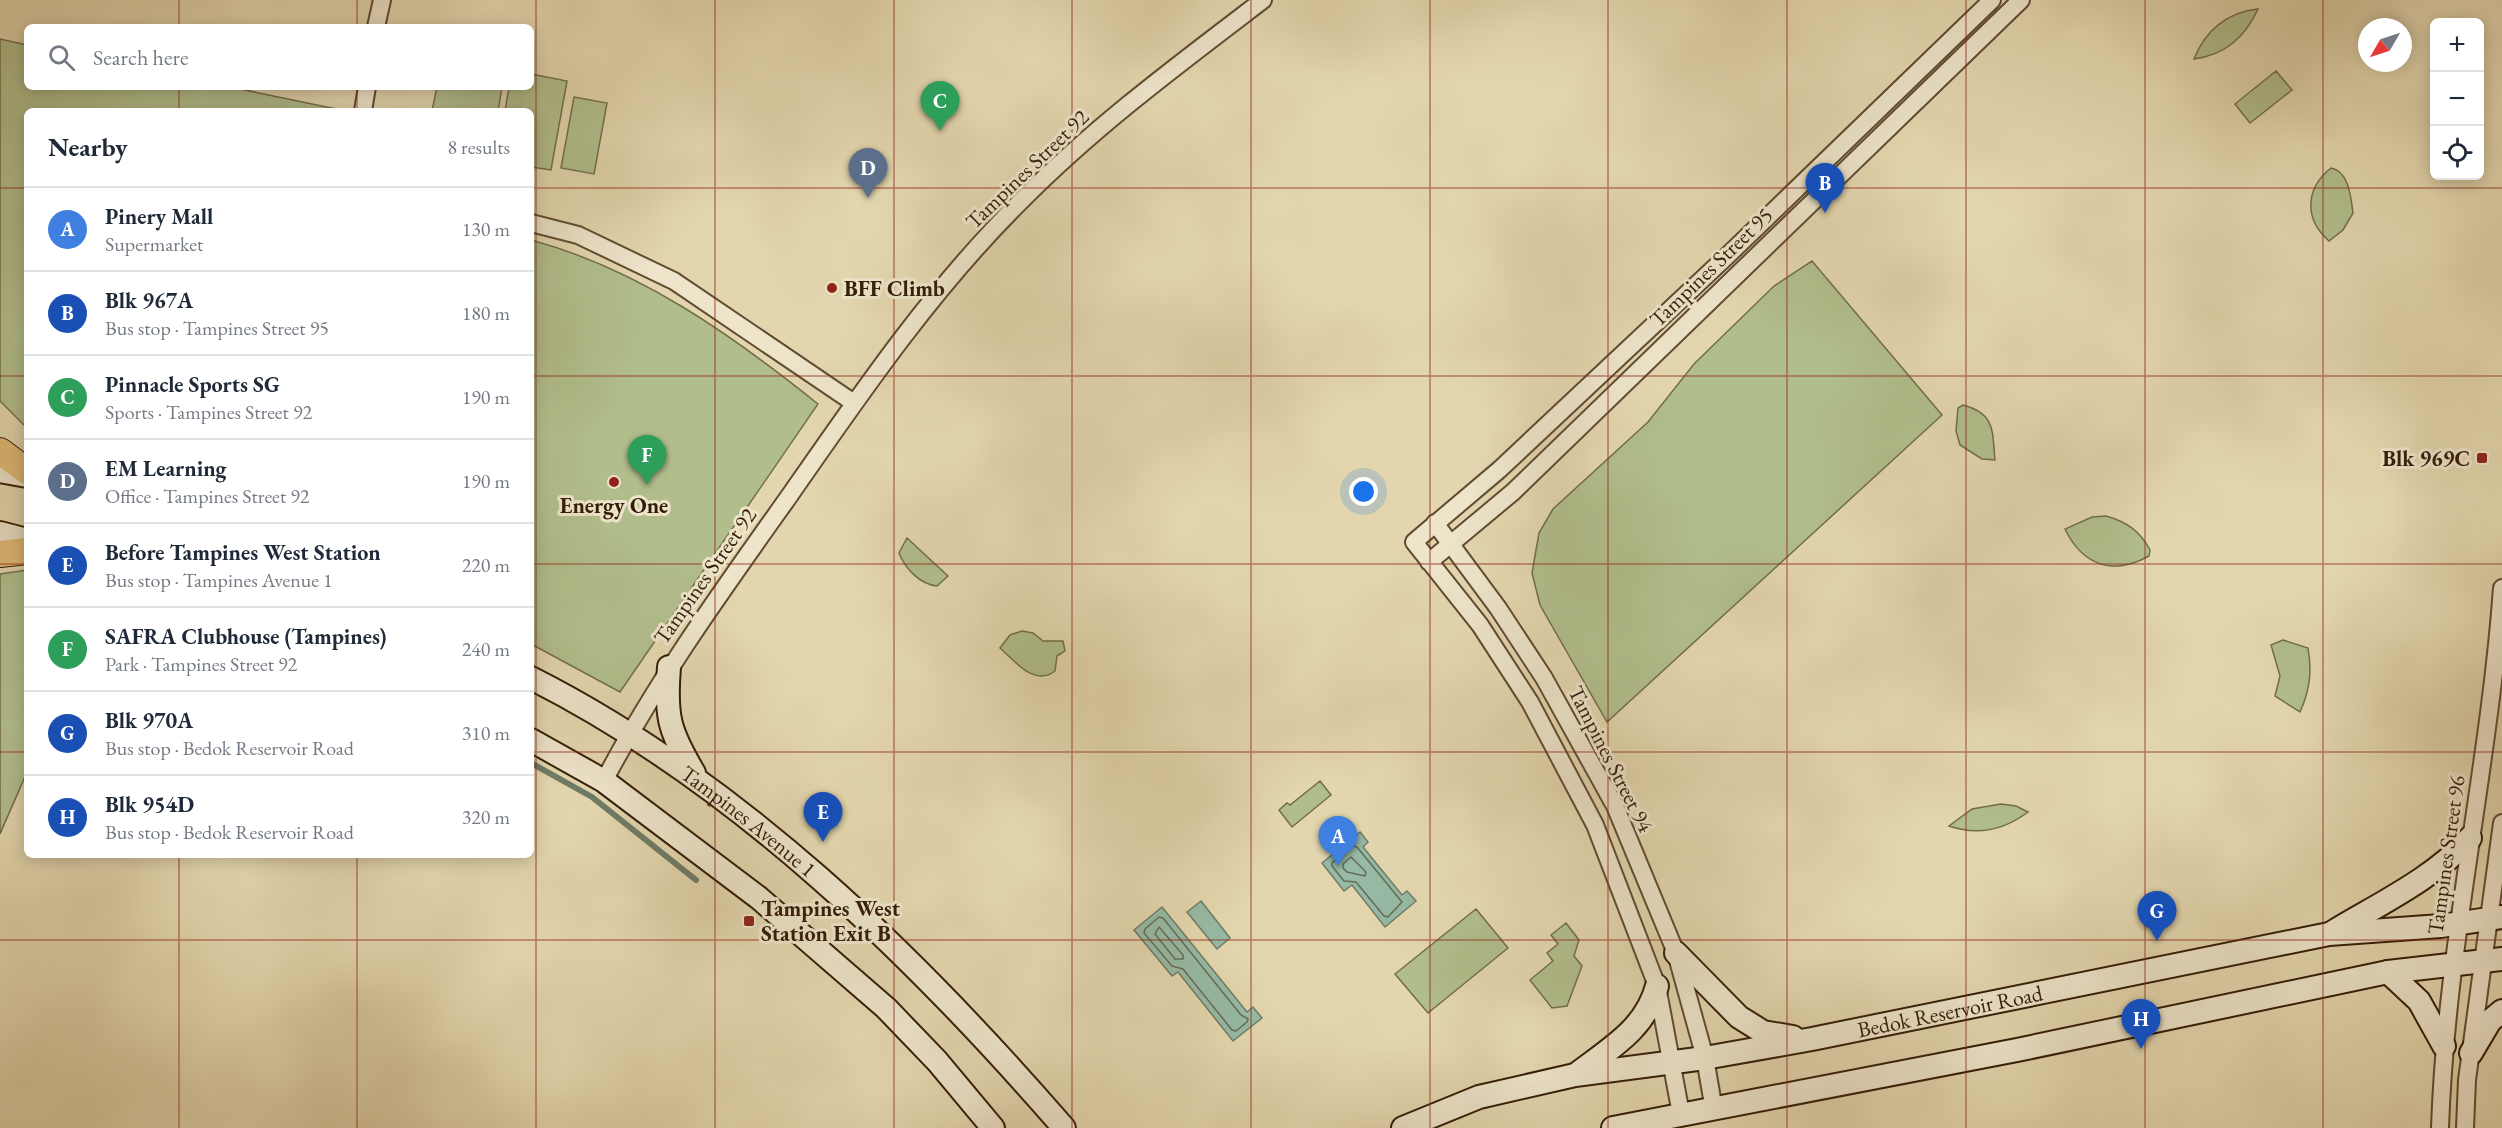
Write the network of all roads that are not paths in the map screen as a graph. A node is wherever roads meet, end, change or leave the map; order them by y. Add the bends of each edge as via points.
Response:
1 (382, 0) edge
2 (1263, 0) edge
3 (1992, 0) edge
4 (2021, 0) edge
5 (377, 24) edge
6 (366, 90) edge
7 (364, 108) edge
8 (534, 224) edge
9 (854, 403) junction
10 (0, 451) edge
11 (24, 469) edge
12 (0, 471) edge
13 (24, 476) edge
14 (1435, 523) junction
15 (0, 533) edge
16 (24, 539) edge
17 (1414, 542) joint
18 (1450, 543) junction
19 (24, 551) edge
20 (0, 554) edge
21 (1430, 562) junction
22 (2502, 588) edge
23 (669, 667) junction
24 (534, 680) edge
25 (629, 732) junction
26 (534, 742) edge
27 (604, 781) junction
28 (698, 781) junction
29 (2502, 823) edge
30 (2469, 838) junction
31 (2496, 918) edge
32 (2459, 923) junction
33 (2329, 934) junction
34 (1676, 953) junction
35 (2493, 960) edge
36 (2452, 964) junction
37 (2388, 972) junction
38 (1657, 986) junction
39 (2502, 1011) edge
40 (1812, 1040) junction
41 (2444, 1046) junction
42 (2471, 1053) junction
43 (1705, 1058) junction
44 (1673, 1061) junction
45 (1575, 1075) junction
46 (1714, 1110) junction
47 (1681, 1114) junction
48 (993, 1128) edge
49 (1064, 1128) edge
50 (1403, 1128) edge
51 (1613, 1128) edge
52 (2440, 1128) edge
53 (2465, 1128) edge

1 - 5 street
2 - 9 street, Tampines Street 92 via 1141,93 1021,200 912,326
3 - 14 street, Tampines Street 95 via 1726,257 1499,470
4 - 18 street, Tampines Street 95 via 1512,492
6 - 7 street
8 - 9 street via 578,235 674,281
9 - 23 street, Tampines Street 92
10 - 11 main road
12 - 13 main road
14 - 17 street, Tampines Street 95
14 - 18 street, Tampines Street 94
15 - 16 main road
17 - 21 street, Tampines Street 94
18 - 21 street, Tampines Street 95
18 - 34 street, Tampines Street 94 via 1544,678 1615,806
19 - 20 main road
21 - 38 street, Tampines Street 94 via 1480,625 1530,702 1595,825
22 - 30 street, Tampines Street 96 via 2496,674
23 - 25 street, Tampines Street 92
23 - 28 main road via 666,705 671,731
24 - 25 main road, Tampines Avenue 1
25 - 27 street, Tampines Street 92
25 - 28 main road, Tampines Avenue 1
26 - 27 main road
27 - 48 main road via 759,898 836,963 912,1034
28 - 49 main road, Tampines Avenue 1 via 813,874 917,969
29 - 31 street
30 - 32 street, Tampines Street 96
30 - 33 main road via 2432,872
31 - 32 main road, Bedok Reservoir Road
31 - 35 street
32 - 33 main road, Bedok Reservoir Road
32 - 36 street, Tampines Street 96
33 - 40 main road, Bedok Reservoir Road
34 - 40 main road via 1739,1017 1763,1032
34 - 43 street, Tampines Street 94
35 - 36 main road
35 - 42 street
36 - 37 main road
36 - 41 street, Tampines Street 96
37 - 41 main road via 2419,1001
37 - 46 main road
38 - 44 street, Tampines Street 94
38 - 45 main road via 1652,1006 1635,1028
39 - 42 main road via 2490,1021
40 - 43 main road, Bedok Reservoir Road
41 - 52 street, Tampines Street 96
42 - 53 street
43 - 44 main road, Bedok Reservoir Road
43 - 46 street, Tampines Street 94
44 - 45 main road, Bedok Reservoir Road
44 - 47 street, Tampines Street 94
45 - 50 main road, Bedok Reservoir Road via 1479,1097
46 - 47 main road
47 - 51 main road

